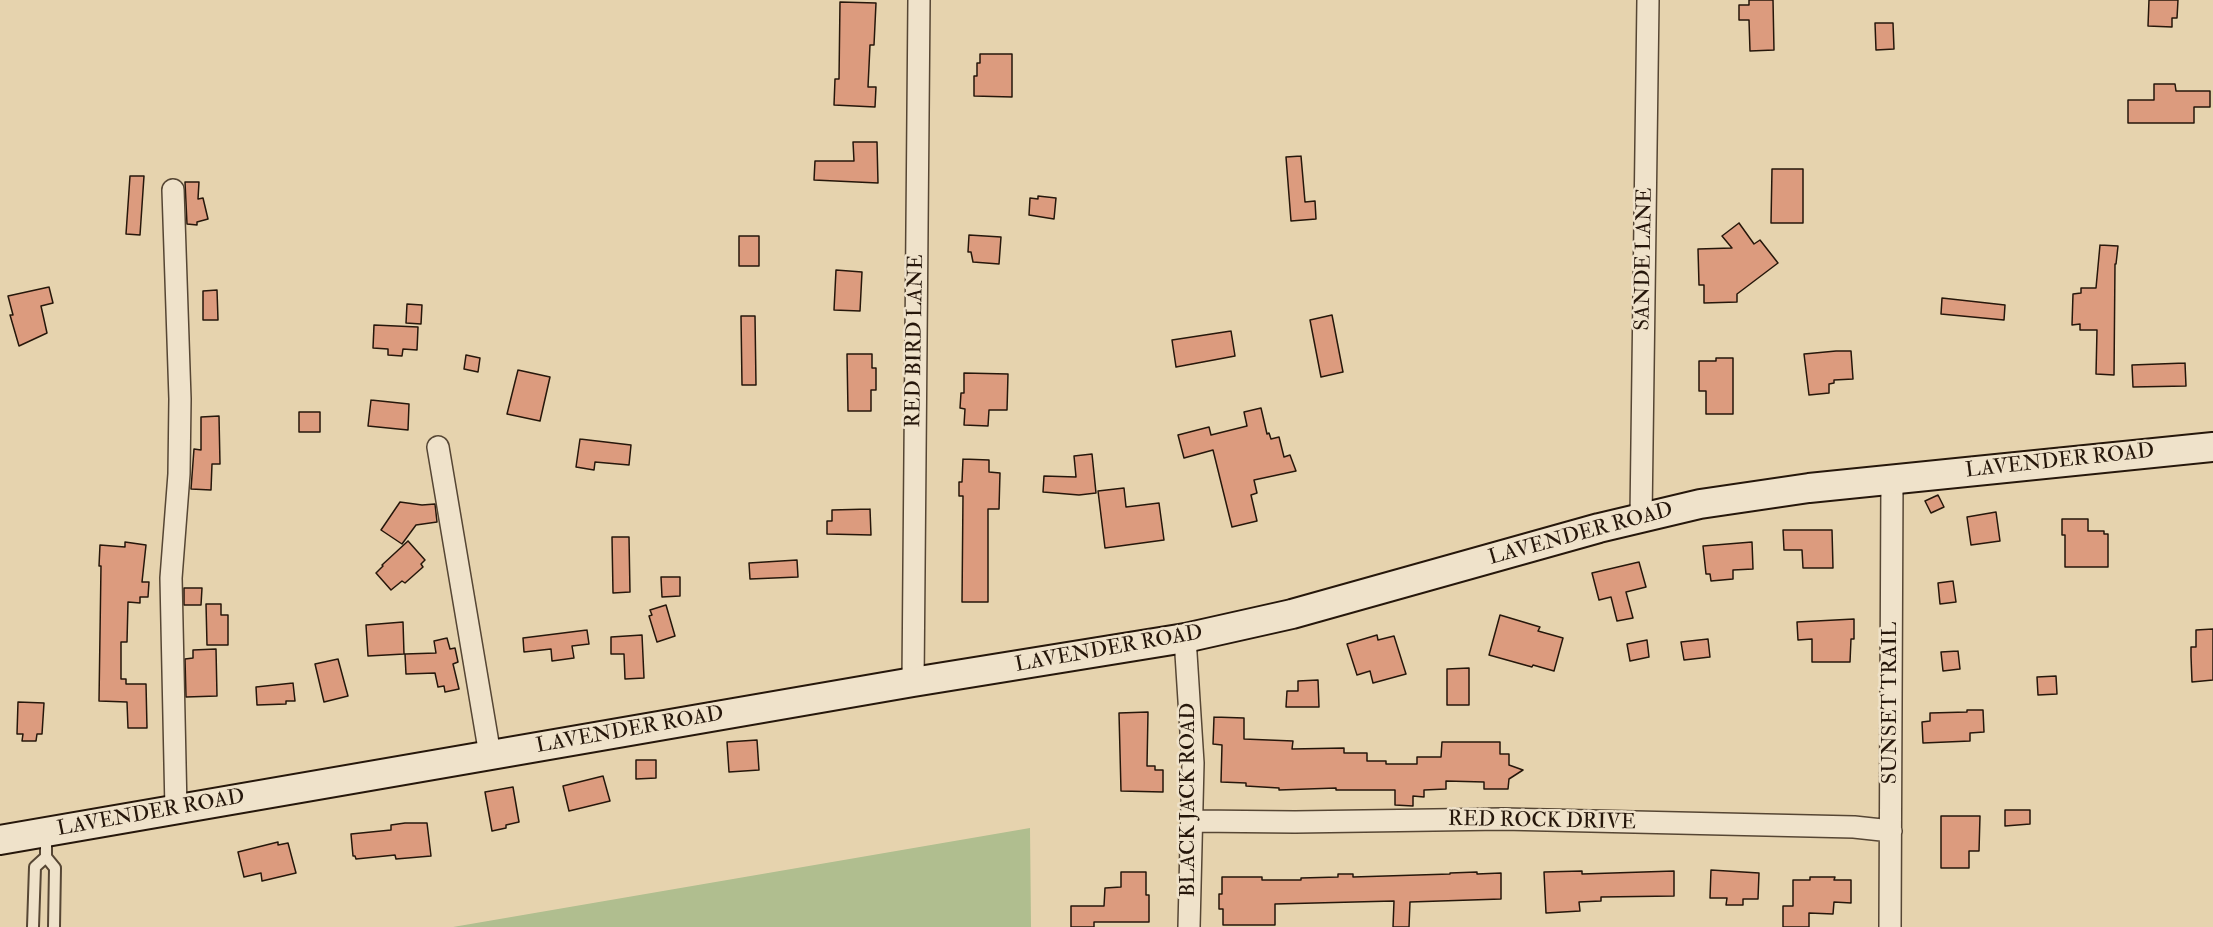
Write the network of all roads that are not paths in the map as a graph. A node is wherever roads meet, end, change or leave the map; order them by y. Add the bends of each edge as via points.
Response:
1 (920, 0) edge
2 (1648, 0) edge
3 (173, 190) dead end
4 (438, 447) dead end
5 (2213, 447) edge
6 (1892, 479) junction
7 (1641, 517) junction
8 (1185, 638) junction
9 (913, 682) junction
10 (490, 756) junction
11 (176, 810) junction
12 (1193, 821) junction
13 (1891, 831) junction
14 (0, 840) edge
15 (46, 845) junction
16 (33, 927) edge
17 (54, 927) edge
18 (1189, 927) edge
19 (1890, 927) edge

1 - 9 street, RED BIRD LANE
2 - 7 street, SANDE LANE
3 - 11 street via 180,399 171,578
4 - 10 street
5 - 6 street, LAVENDER ROAD
6 - 7 street, LAVENDER ROAD via 1775,492
6 - 13 street, SUNSET TRAIL
7 - 8 street, LAVENDER ROAD via 1292,614
8 - 9 street, LAVENDER ROAD
8 - 12 street, BLACK JACK ROAD
9 - 10 street, LAVENDER ROAD
10 - 11 street, LAVENDER ROAD
11 - 15 street, LAVENDER ROAD
12 - 13 street, RED ROCK DRIVE via 1503,819
12 - 18 street, BLACK JACK ROAD
13 - 19 street, SUNSET TRAIL
14 - 15 street, LAVENDER ROAD
15 - 16 lane via 35,867
15 - 17 lane via 55,868

